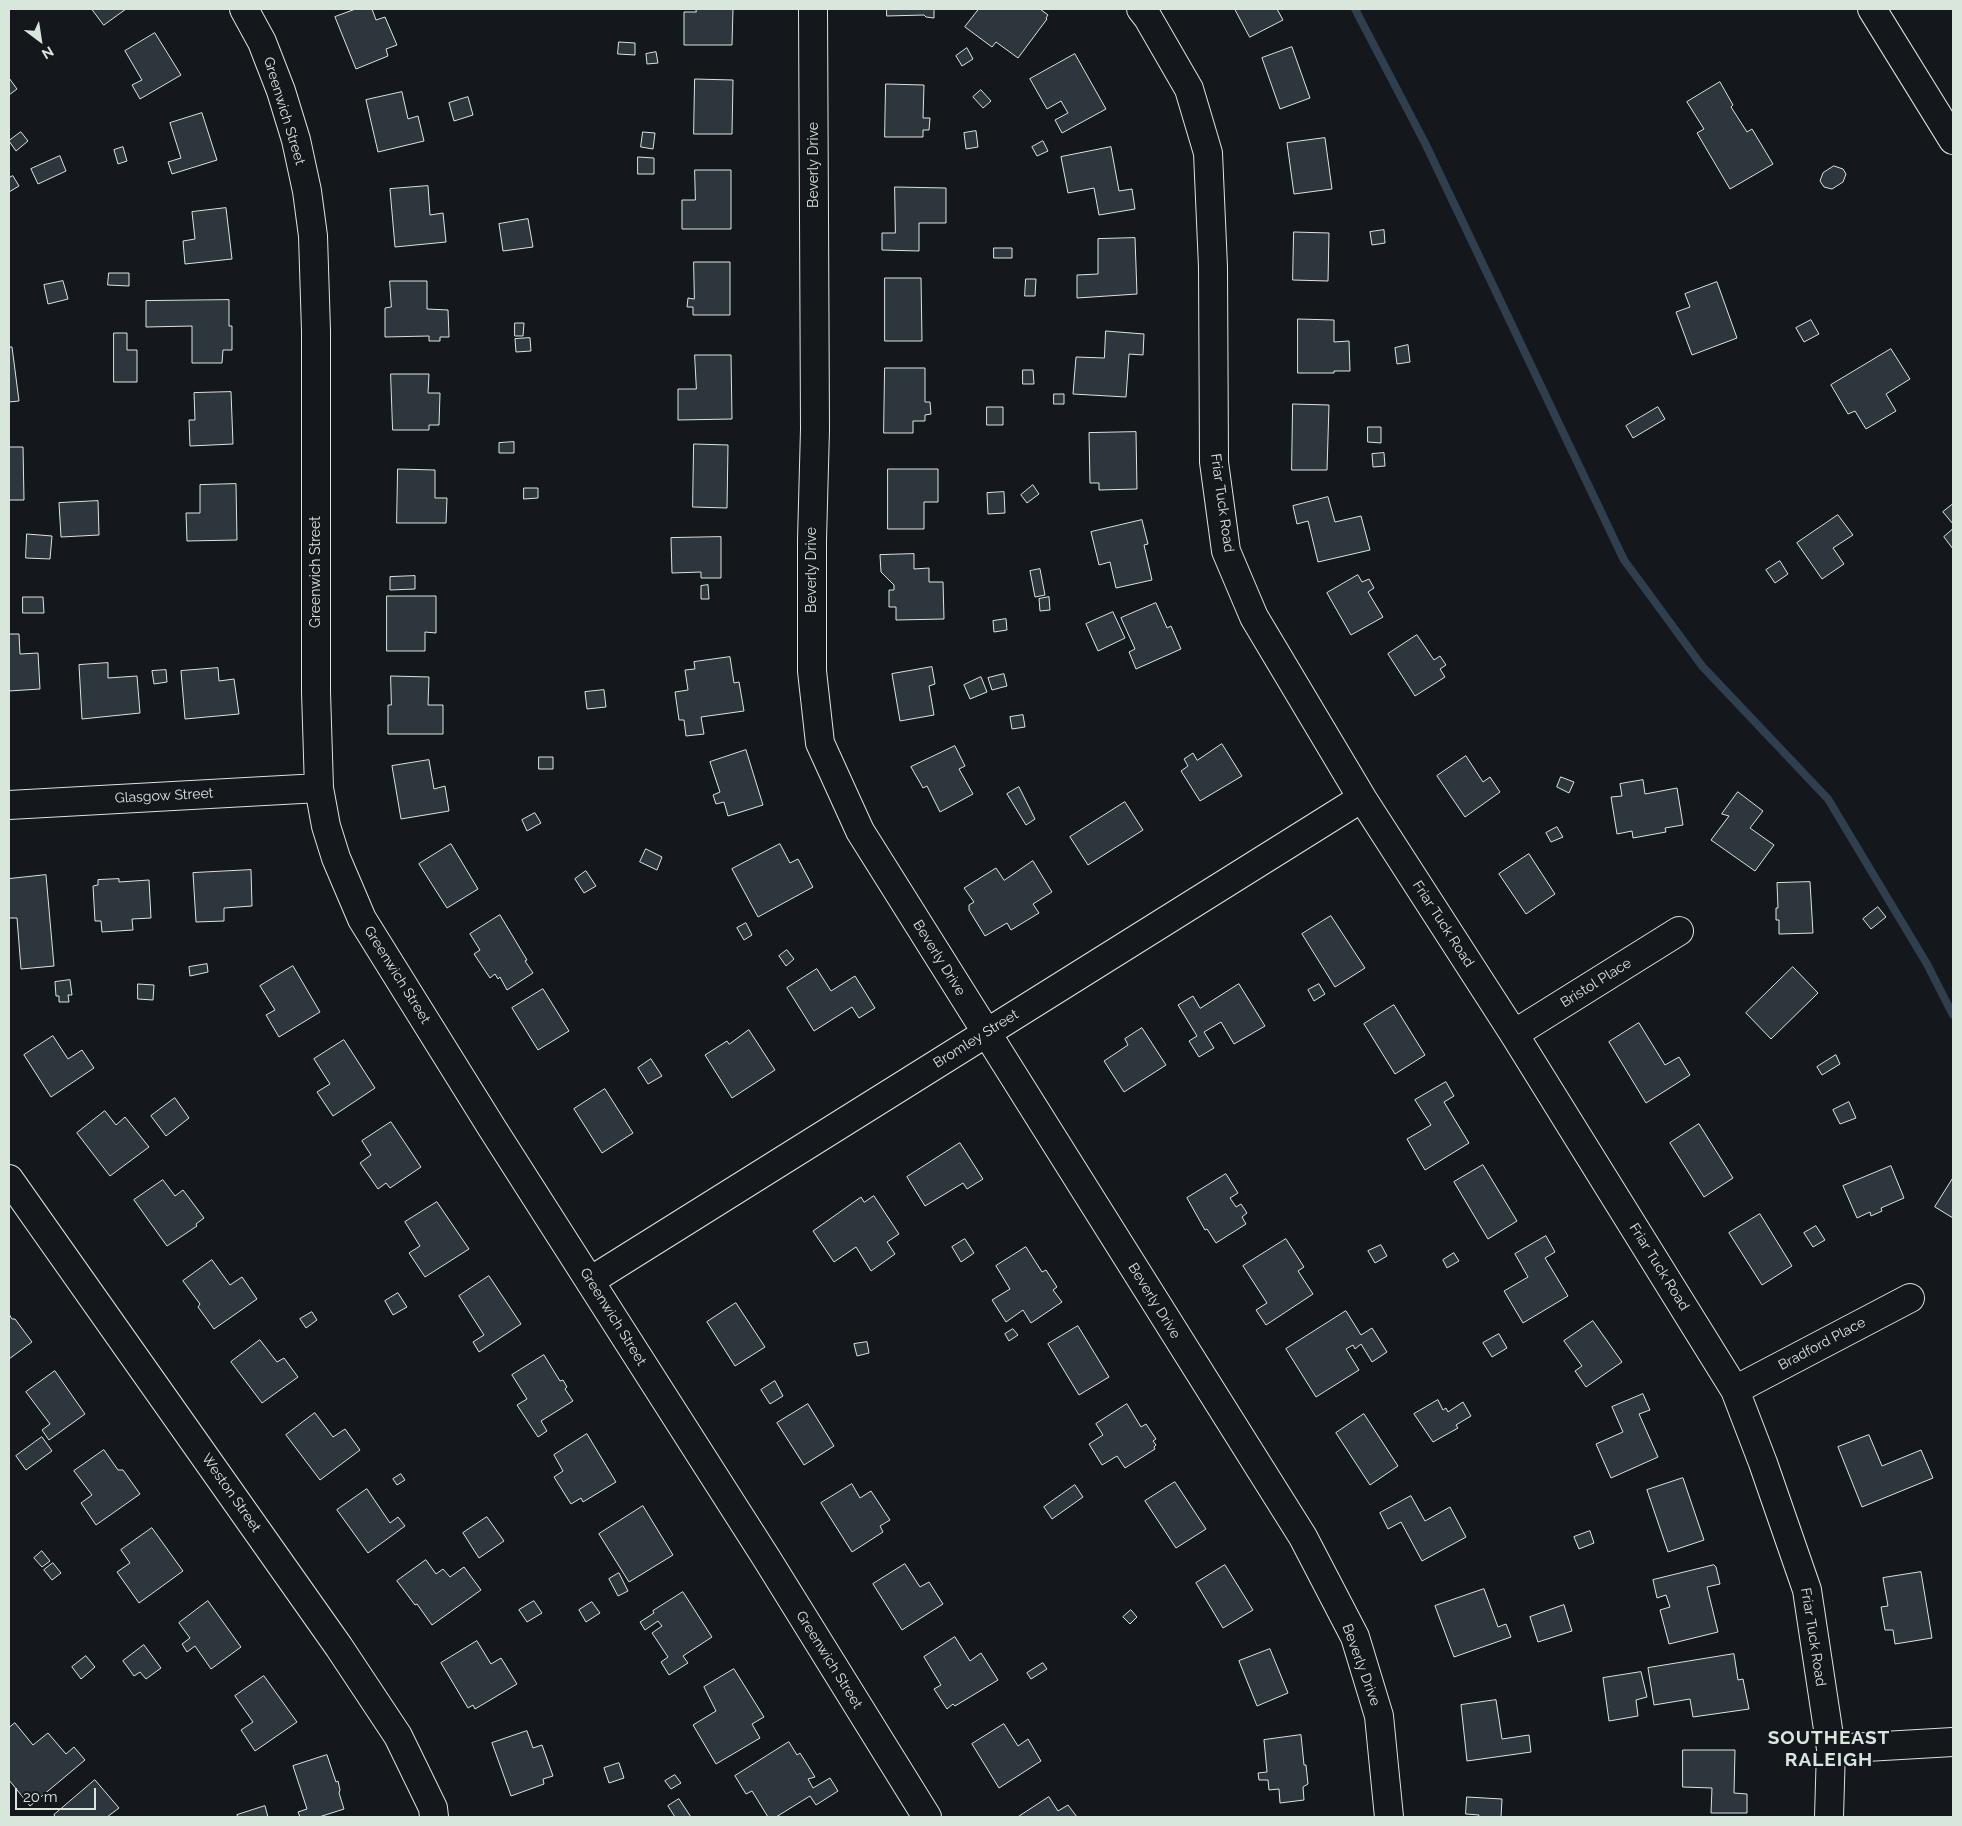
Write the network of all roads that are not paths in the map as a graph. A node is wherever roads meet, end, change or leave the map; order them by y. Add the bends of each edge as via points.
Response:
1 (244, 9) edge
2 (813, 9) edge
3 (1141, 9) edge
4 (1872, 9) edge
5 (1953, 140) edge
6 (319, 788) junction
7 (1362, 798) junction
8 (9, 805) edge
9 (1679, 931) dead end
10 (986, 1033) junction
11 (1514, 1034) junction
12 (9, 1179) edge
13 (590, 1281) junction
14 (1910, 1298) dead end
15 (1735, 1390) junction
16 (1953, 1742) edge
17 (1831, 1749) junction
18 (434, 1817) edge
19 (927, 1817) edge
20 (1389, 1817) edge
21 (1829, 1817) edge

1 - 6 street, Greenwich Street via 265,50 296,140 312,236 316,331
2 - 10 street, Beverly Drive via 815,429 812,671 820,742 860,831
3 - 7 street, Friar Tuck Road via 1189,89 1208,153 1213,267 1214,462 1226,551 1254,617
4 - 5 street
6 - 8 street, Glasgow Street
6 - 13 street, Greenwich Street via 336,858 362,919
7 - 10 street, Bromley Street
7 - 11 street, Friar Tuck Road
9 - 11 street, Bristol Place
10 - 13 street, Bromley Street
10 - 20 street, Beverly Drive via 1303,1537 1338,1604 1354,1637 1379,1716
11 - 15 street, Friar Tuck Road
12 - 18 street, Weston Street via 339,1646 398,1736 433,1808
13 - 19 street, Greenwich Street
14 - 15 street, Bradford Place
15 - 17 street, Friar Tuck Road via 1807,1590
16 - 17 street
17 - 21 street, Friar Tuck Road

